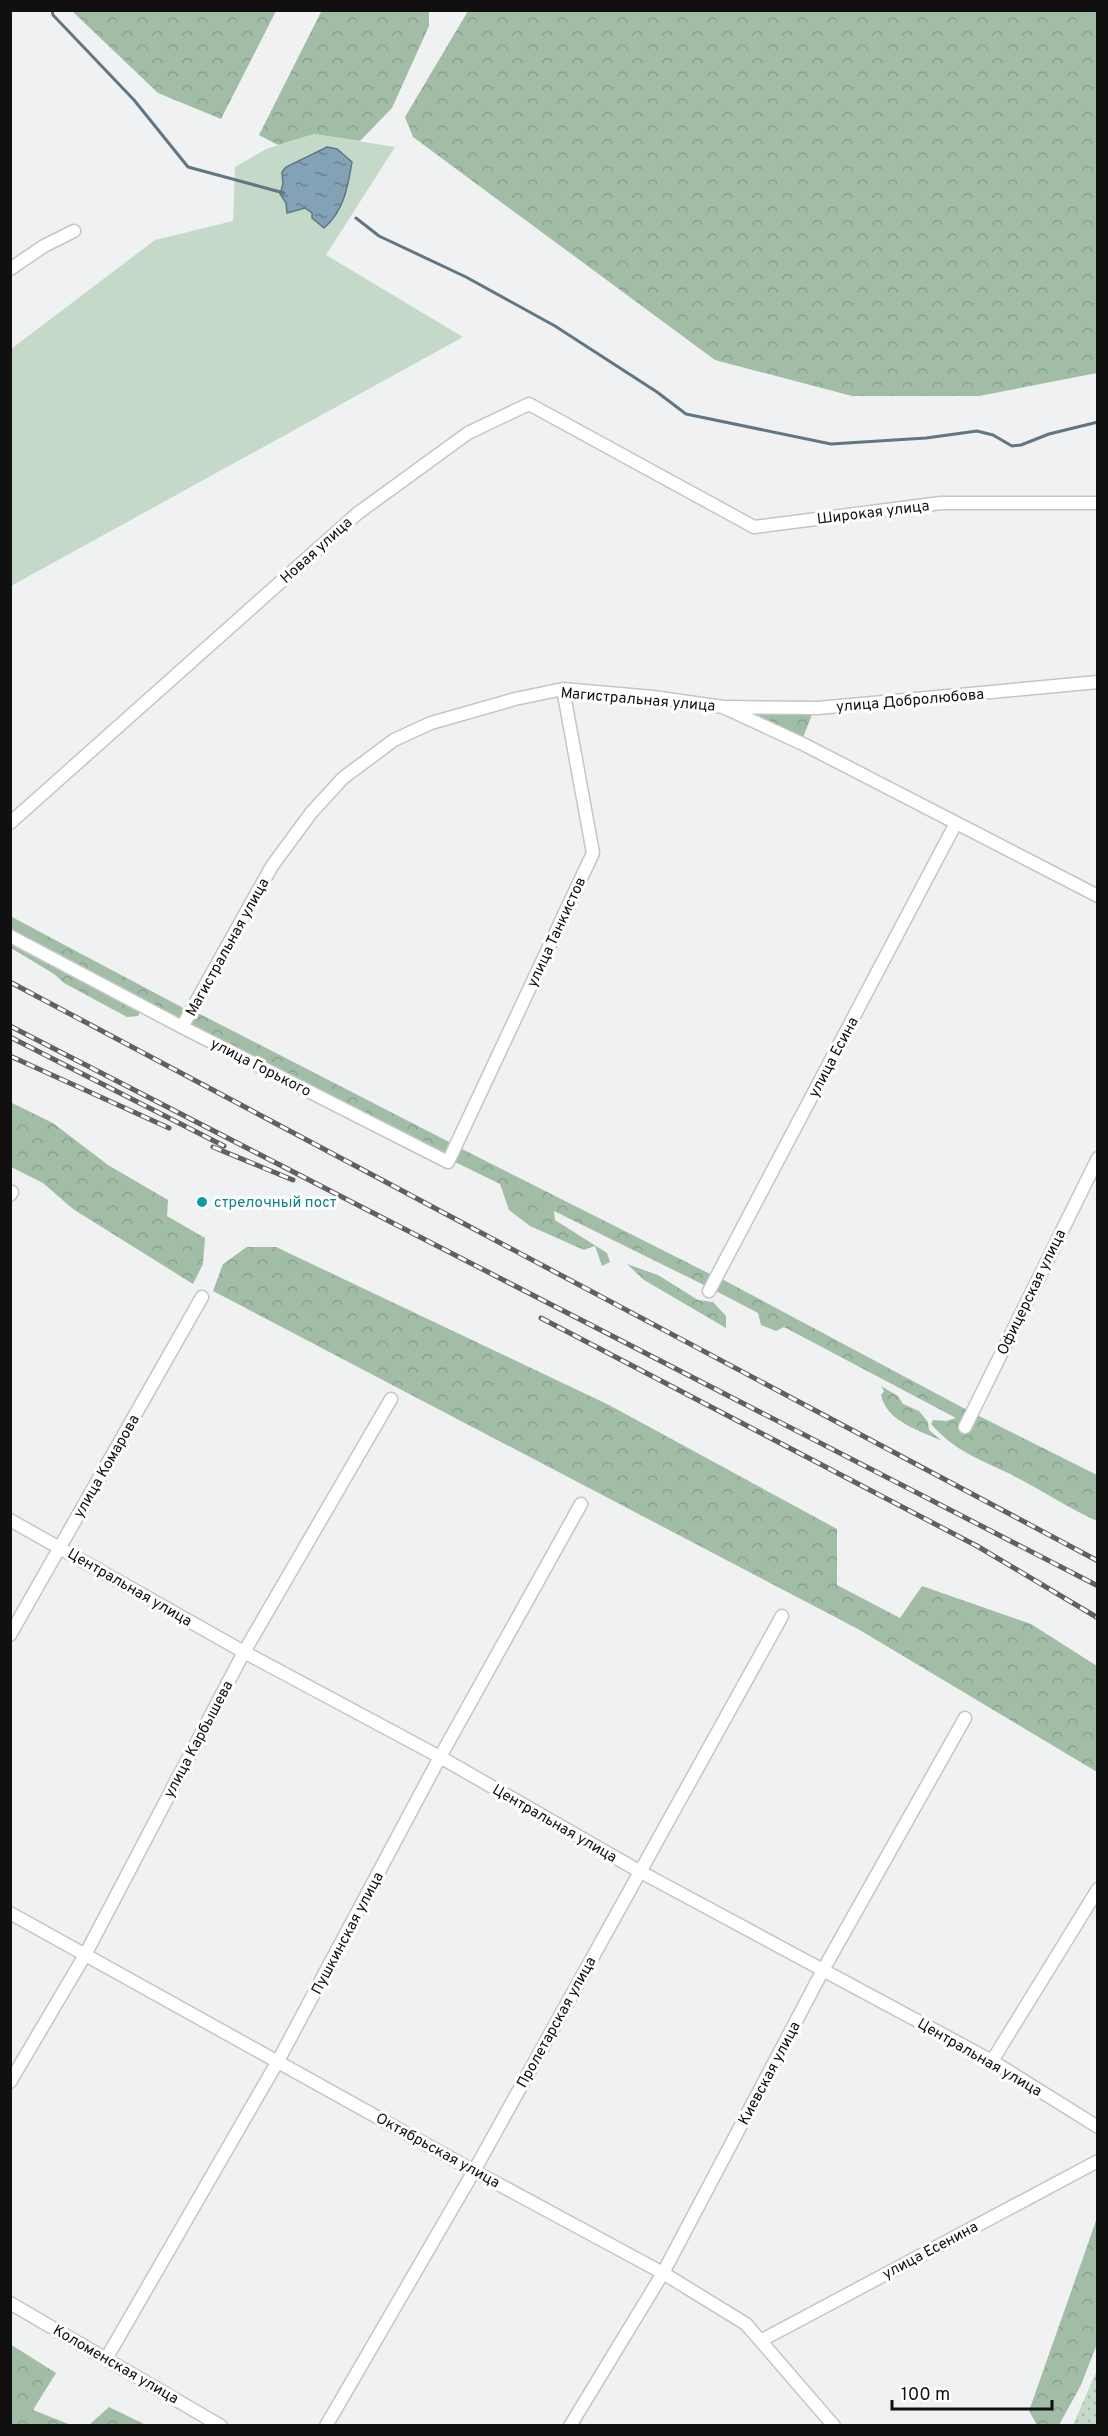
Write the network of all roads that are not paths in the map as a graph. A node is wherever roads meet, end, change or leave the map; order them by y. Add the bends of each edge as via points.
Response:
1 (74, 231) dead end
2 (10, 269) edge
3 (662, 477) joint
4 (1098, 502) edge
5 (1098, 682) edge
6 (563, 689) junction
7 (723, 707) junction
8 (10, 823) edge
9 (956, 823) junction
10 (1098, 896) edge
11 (10, 936) edge
12 (182, 1027) junction
13 (1098, 1158) edge
14 (448, 1162) joint
15 (709, 1291) dead end
16 (202, 1297) dead end
17 (391, 1399) dead end
18 (964, 1426) dead end
19 (581, 1504) dead end
20 (10, 1520) edge
21 (59, 1547) junction
22 (782, 1616) dead end
23 (10, 1635) edge
24 (244, 1652) junction
25 (965, 1718) dead end
26 (440, 1757) junction
27 (639, 1871) junction
28 (1098, 1889) edge
29 (10, 1913) edge
30 (85, 1955) junction
31 (823, 1970) junction
32 (278, 2061) junction
33 (992, 2061) junction
34 (10, 2082) edge
35 (1098, 2127) edge
36 (1098, 2161) edge
37 (474, 2171) junction
38 (663, 2273) junction
39 (10, 2303) edge
40 (762, 2340) junction
41 (106, 2359) junction
42 (221, 2426) edge
43 (326, 2426) edge
44 (570, 2426) edge
45 (834, 2426) edge

1 - 2 street
3 - 4 street, Широкая улица via 754,527 941,503
3 - 8 street, Новая улица via 529,404 468,433 358,513
5 - 7 street, улица Добролюбова via 818,708
6 - 7 street, Магистральная улица
6 - 12 street, Магистральная улица via 431,723 394,740 343,778 272,866
6 - 14 street, улица Танкистов via 593,853
7 - 9 street, Магистральная улица
9 - 10 street, Магистральная улица
9 - 15 street, улица Есина
11 - 12 street, улица Горького
12 - 14 street, улица Горького
13 - 18 street, Офицерская улица
16 - 21 street, улица Комарова
17 - 24 street, улица Карбышева
19 - 26 street, Пушкинская улица
20 - 21 street, Центральная улица
21 - 23 street, улица Комарова
21 - 24 street, Центральная улица
22 - 27 street, Пролетарская улица
24 - 26 street, Центральная улица
24 - 30 street, улица Карбышева
25 - 31 street, Киевская улица
26 - 27 street, Центральная улица
26 - 32 street, Пушкинская улица
27 - 31 street, Центральная улица
27 - 37 street, Пролетарская улица
28 - 33 street
29 - 30 street, Октябрьская улица
30 - 32 street, Октябрьская улица
30 - 34 street, улица Карбышева
31 - 33 street, Центральная улица
31 - 38 street, Киевская улица
32 - 37 street, Октябрьская улица
32 - 41 street, Пушкинская улица
33 - 35 street, Центральная улица
36 - 40 street, улица Есенина
37 - 38 street, Октябрьская улица
37 - 43 street, Пролетарская улица
38 - 40 street, Октябрьская улица via 746,2324
38 - 44 street, Киевская улица
39 - 41 street, Коломенская улица
40 - 45 street, Октябрьская улица
41 - 42 street, Коломенская улица

